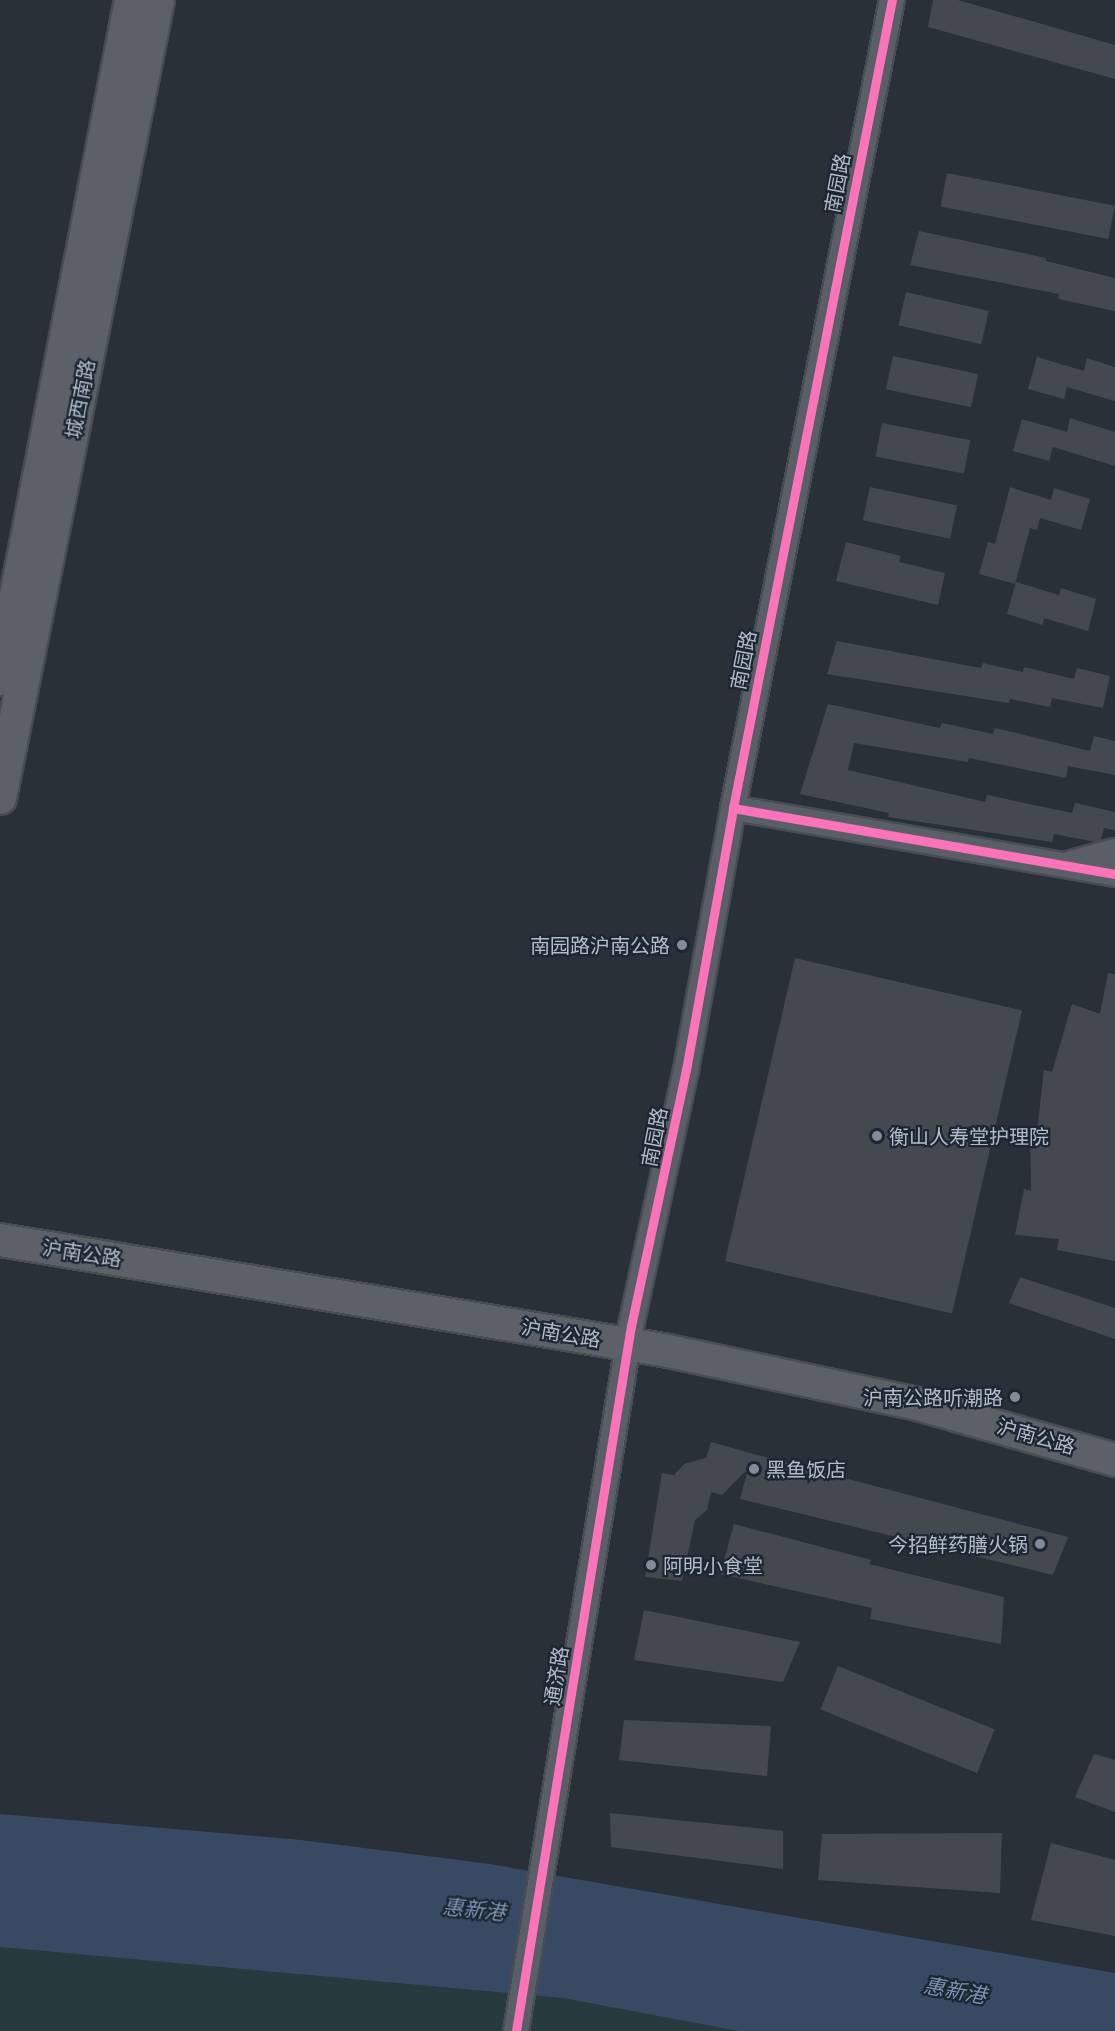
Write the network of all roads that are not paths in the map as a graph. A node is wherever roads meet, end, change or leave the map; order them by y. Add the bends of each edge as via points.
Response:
1 (131, 0) edge
2 (159, 0) edge
3 (892, 0) edge
4 (0, 679) edge
5 (0, 798) edge
6 (733, 808) junction
7 (1115, 851) edge
8 (1063, 865) junction
9 (1115, 874) edge
10 (0, 1222) edge
11 (0, 1240) edge
12 (237, 1270) junction
13 (629, 1335) junction
14 (1115, 1441) edge
15 (1115, 1460) edge
16 (517, 2023) edge

1 - 4 main road, 城西南路
2 - 5 main road, 城西南路
3 - 6 street, 南园路
6 - 8 street
6 - 13 street, 南园路 via 686,1070
7 - 8 street
8 - 9 street
10 - 12 main road, 沪南公路
11 - 12 main road, 沪南公路
12 - 13 main road, 沪南公路
13 - 14 main road, 沪南公路 via 925,1387
13 - 15 main road, 沪南公路 via 921,1405
13 - 16 street, 通济路

